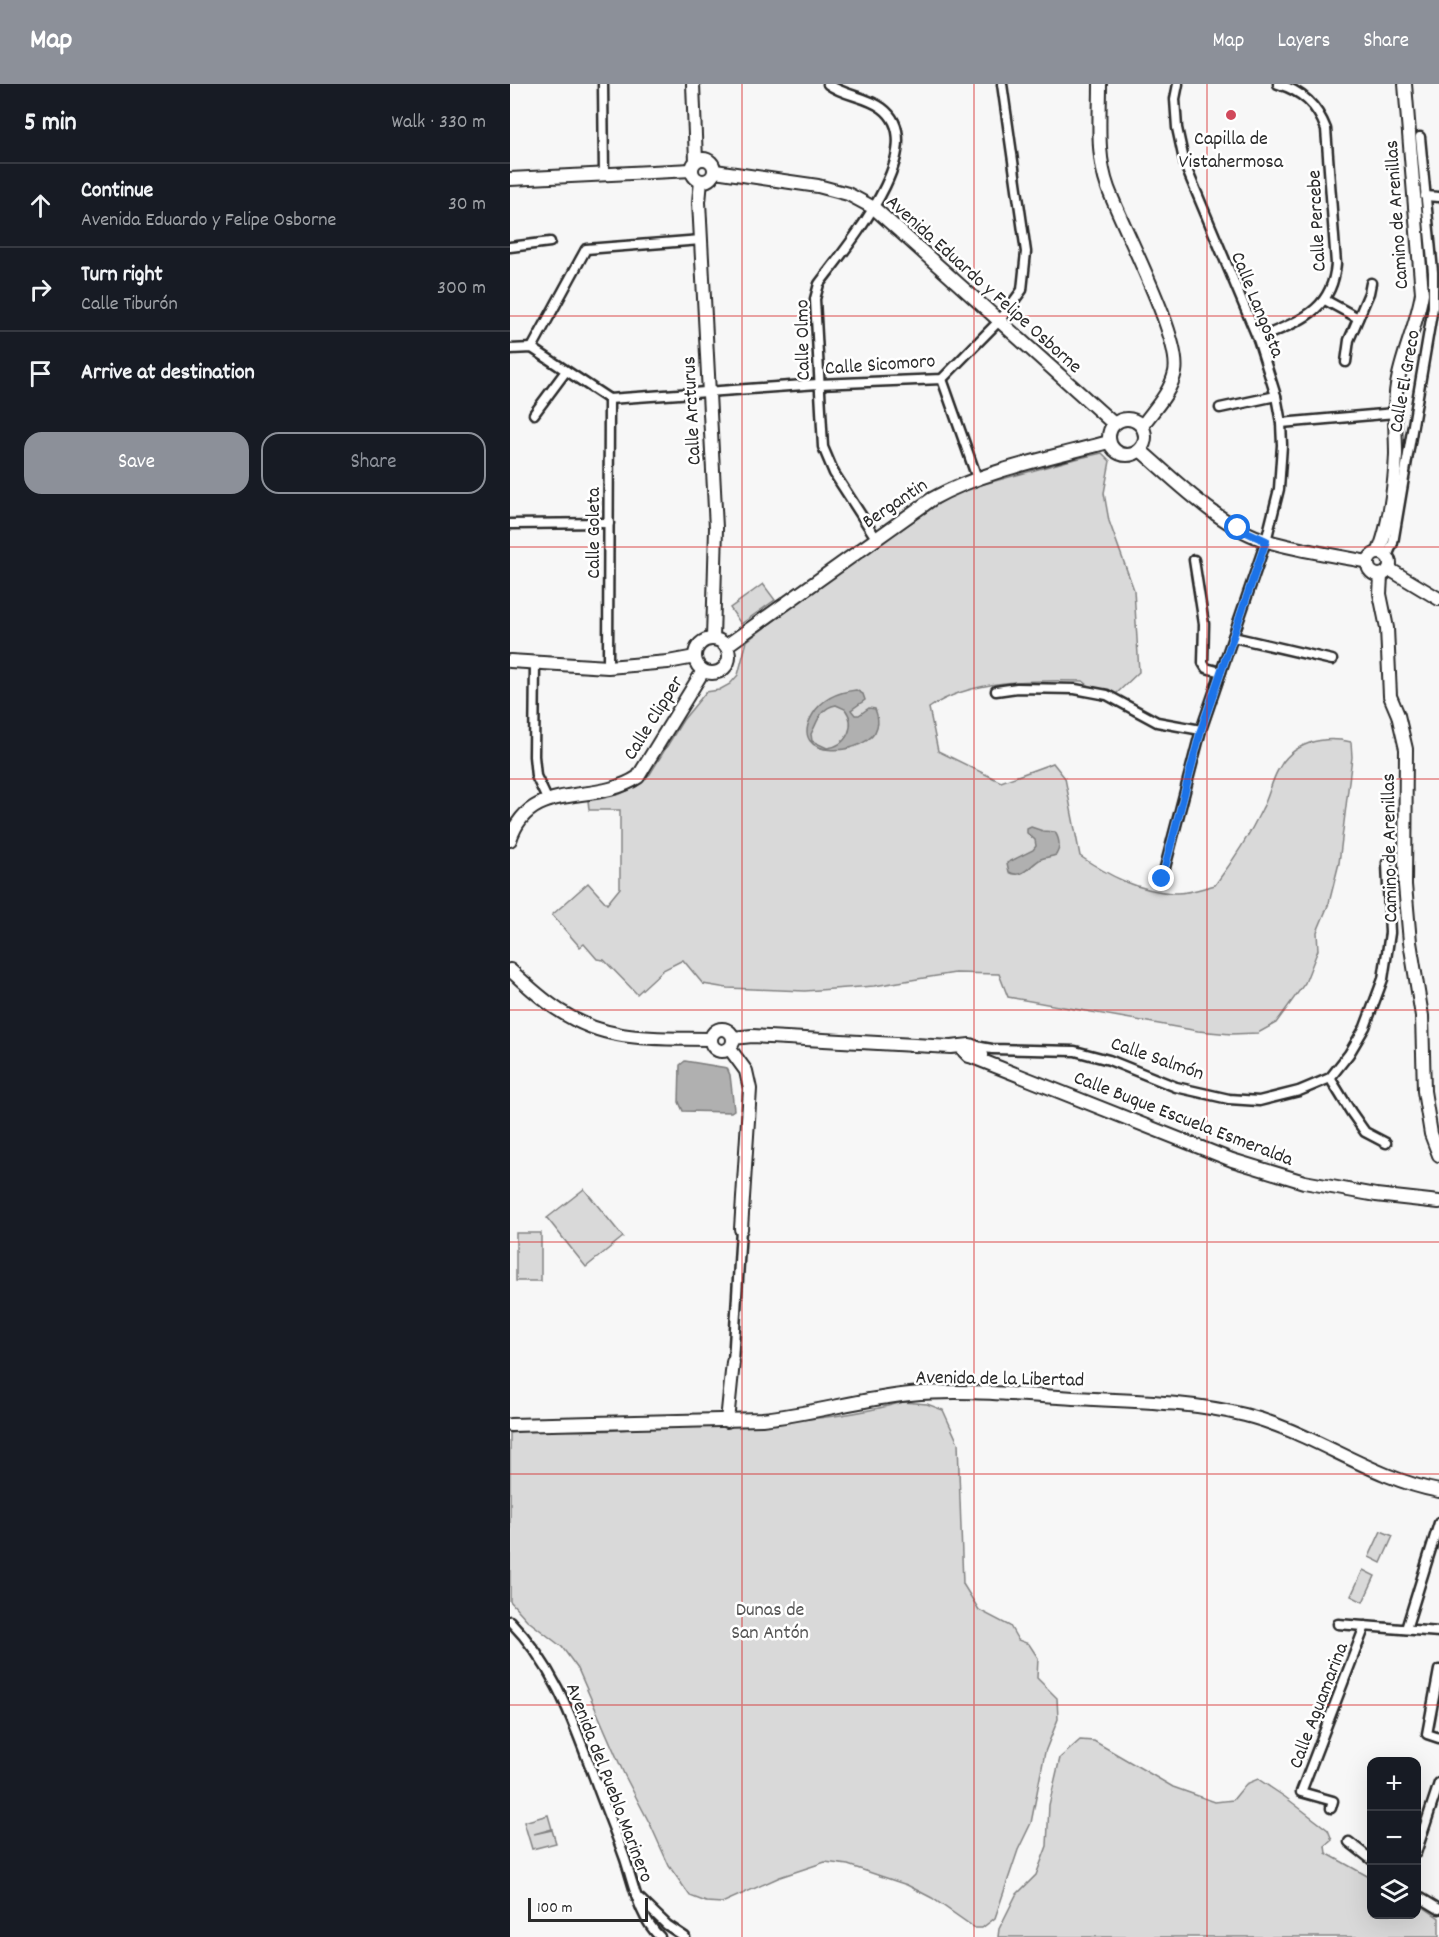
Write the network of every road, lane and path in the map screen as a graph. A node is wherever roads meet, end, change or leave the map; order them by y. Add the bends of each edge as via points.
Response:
1 (603, 84) edge
2 (693, 84) edge
3 (828, 84) edge
4 (1002, 84) edge
5 (1100, 84) edge
6 (1178, 84) edge
7 (1278, 84) edge
8 (1405, 84) edge
9 (1420, 137) dead end
10 (694, 166) junction
11 (715, 171) junction
12 (604, 175) junction
13 (510, 179) edge
14 (700, 181) junction
15 (1425, 196) junction
16 (1439, 197) edge
17 (874, 208) junction
18 (701, 240) junction
19 (550, 242) dead end
20 (510, 247) edge
21 (1371, 283) dead end
22 (1325, 300) junction
23 (1358, 318) junction
24 (1000, 320) junction
25 (1258, 339) junction
26 (532, 348) junction
27 (510, 349) edge
28 (1346, 362) dead end
29 (566, 371) junction
30 (942, 379) junction
31 (818, 384) junction
32 (708, 392) junction
33 (1276, 396) junction
34 (609, 399) junction
35 (1220, 408) dead end
36 (1395, 413) junction
37 (534, 414) dead end
38 (1281, 423) junction
39 (1114, 424) junction
40 (1142, 426) junction
41 (1109, 442) junction
42 (1140, 450) junction
43 (977, 478) junction
44 (609, 523) junction
45 (510, 524) edge
46 (876, 538) junction
47 (1266, 541) junction
48 (1194, 560) dead end
49 (1368, 562) junction
50 (1384, 564) junction
51 (1439, 599) edge
52 (1233, 637) junction
53 (713, 639) junction
54 (726, 646) junction
55 (695, 657) junction
56 (1332, 660) dead end
57 (510, 661) edge
58 (535, 662) junction
59 (608, 667) junction
60 (703, 671) junction
61 (1221, 672) junction
62 (996, 691) dead end
63 (1201, 730) junction
64 (547, 800) junction
65 (510, 840) edge
66 (1387, 863) dead end
67 (1162, 879) dead end
68 (510, 970) edge
69 (711, 1039) junction
70 (731, 1043) junction
71 (979, 1054) junction
72 (1330, 1078) junction
73 (1386, 1143) dead end
74 (1439, 1155) edge
75 (1439, 1202) edge
76 (741, 1229) joint
77 (733, 1362) joint
78 (727, 1420) junction
79 (510, 1425) edge
80 (1439, 1491) edge
81 (1439, 1523) edge
82 (510, 1622) edge
83 (1338, 1624) dead end
84 (1365, 1626) junction
85 (1406, 1629) junction
86 (1439, 1632) edge
87 (1439, 1670) edge
88 (1439, 1738) edge
89 (1439, 1782) edge
90 (1331, 1808) dead end
91 (1421, 1838) edge
92 (1349, 1842) dead end
93 (1367, 1857) edge
94 (638, 1897) junction
95 (1421, 1898) edge
96 (1439, 1908) edge
97 (660, 1937) edge
98 (685, 1937) edge

1 - 12 street
2 - 10 street
3 - 17 street, Calle Olmo via 883,108 895,121 899,138 897,157
4 - 24 street, Calle Sicomoro via 1026,252 1022,290
5 - 40 street via 1100,157 1107,187 1174,350 1175,370 1167,393
6 - 25 street, Calle Langosta via 1177,128 1185,165
7 - 22 street, Calle Percebe via 1312,103 1326,129 1336,264 1335,280
8 - 36 street, Camino de Arenillas via 1422,293 1397,384
9 - 15 street, Calle El Greco
10 - 11 street via 701,159 711,161
10 - 12 street
10 - 14 street
11 - 14 street via 710,179
11 - 17 street, Avenida Eduardo y Felipe Osborne via 818,186 848,194
12 - 13 street
14 - 18 street, Calle Arcturus
15 - 16 street
15 - 50 street, Calle El Greco via 1434,272 1433,307 1393,543
17 - 24 street, Avenida Eduardo y Felipe Osborne
17 - 31 street, Calle Olmo via 819,284 815,299
18 - 26 street via 586,249
18 - 32 street, Calle Arcturus
19 - 20 street
21 - 23 street
22 - 23 street
22 - 25 street, Calle Percebe via 1296,321
23 - 28 street
24 - 30 street, Calle Sicomoro
24 - 39 street, Avenida Eduardo y Felipe Osborne
25 - 33 street, Calle Langosta
26 - 27 street
26 - 29 street
29 - 34 street
29 - 37 street
30 - 31 street, Calle Sicomoro
30 - 43 street
31 - 32 street, Calle Sicomoro
31 - 46 street, Calle Olmo via 823,447 834,473
32 - 34 street, Calle Sicomoro
32 - 53 street, Calle Arcturus via 716,528
33 - 35 street
33 - 38 street, Calle Langosta
34 - 44 street, Calle Goleta
36 - 38 street
36 - 50 street, Camino de Arenillas via 1396,455 1383,542
38 - 47 street, Calle Langosta via 1278,489
39 - 40 street via 1131,419
39 - 41 street
40 - 42 street via 1145,438
41 - 42 street via 1112,449 1126,456
41 - 43 street, Bergantin
42 - 47 street via 1199,501 1238,528
43 - 46 street, Bergantin via 932,499
44 - 45 street
44 - 59 street, Calle Goleta
46 - 54 street, Bergantin
47 - 49 street
47 - 52 street, Calle Langosta
48 - 61 street via 1204,624 1203,663 1206,668
49 - 50 street via 1371,556
49 - 50 street via 1370,572
50 - 51 street
50 - 74 street, Camino de Arenillas via 1380,594 1387,628 1390,696 1406,749 1405,885 1410,942 1422,1016 1424,1091
52 - 56 street
52 - 61 street, Calle Langosta
53 - 54 street
53 - 55 street via 698,646
54 - 60 street via 726,666 718,672
55 - 59 street
55 - 60 street
57 - 58 street
58 - 59 street
58 - 64 street via 534,756 536,776
60 - 64 street, Calle Clipper via 638,777 602,792
61 - 63 street, Calle Langosta
62 - 63 street via 1075,689 1107,695 1157,722
63 - 67 street, Calle Langosta
64 - 65 street, Calle Clipper via 524,815
66 - 72 street, Calle Salmón via 1390,933 1383,979 1365,1027
68 - 69 street via 559,1011 597,1029 615,1035
69 - 70 street via 715,1049 722,1052
69 - 70 street via 714,1032 722,1029 729,1031
70 - 71 street, Calle Buque Escuela Esmeralda via 752,1036 951,1047
70 - 76 street via 746,1071 750,1089
71 - 72 street, Calle Salmón via 1076,1052 1109,1060 1176,1087 1229,1099 1259,1101
71 - 75 street, Calle Buque Escuela Esmeralda via 1232,1160 1304,1182
72 - 73 street via 1365,1132
76 - 77 street
77 - 78 street
78 - 79 street, Avenida de la Libertad
78 - 80 street, Avenida de la Libertad via 784,1416 909,1394 946,1392 1172,1403 1223,1410 1263,1421 1406,1482
81 - 85 street
82 - 94 street, Avenida del Pueblo Marinero via 524,1635 559,1688
83 - 84 street
84 - 85 street
84 - 90 street, Calle Aguamarina via 1301,1792 1333,1802
85 - 86 street
87 - 88 street via 1426,1734
89 - 91 street
92 - 93 street
94 - 97 street, Avenida del Pueblo Marinero via 649,1925
94 - 98 street, Avenida del Pueblo Marinero
95 - 96 street

